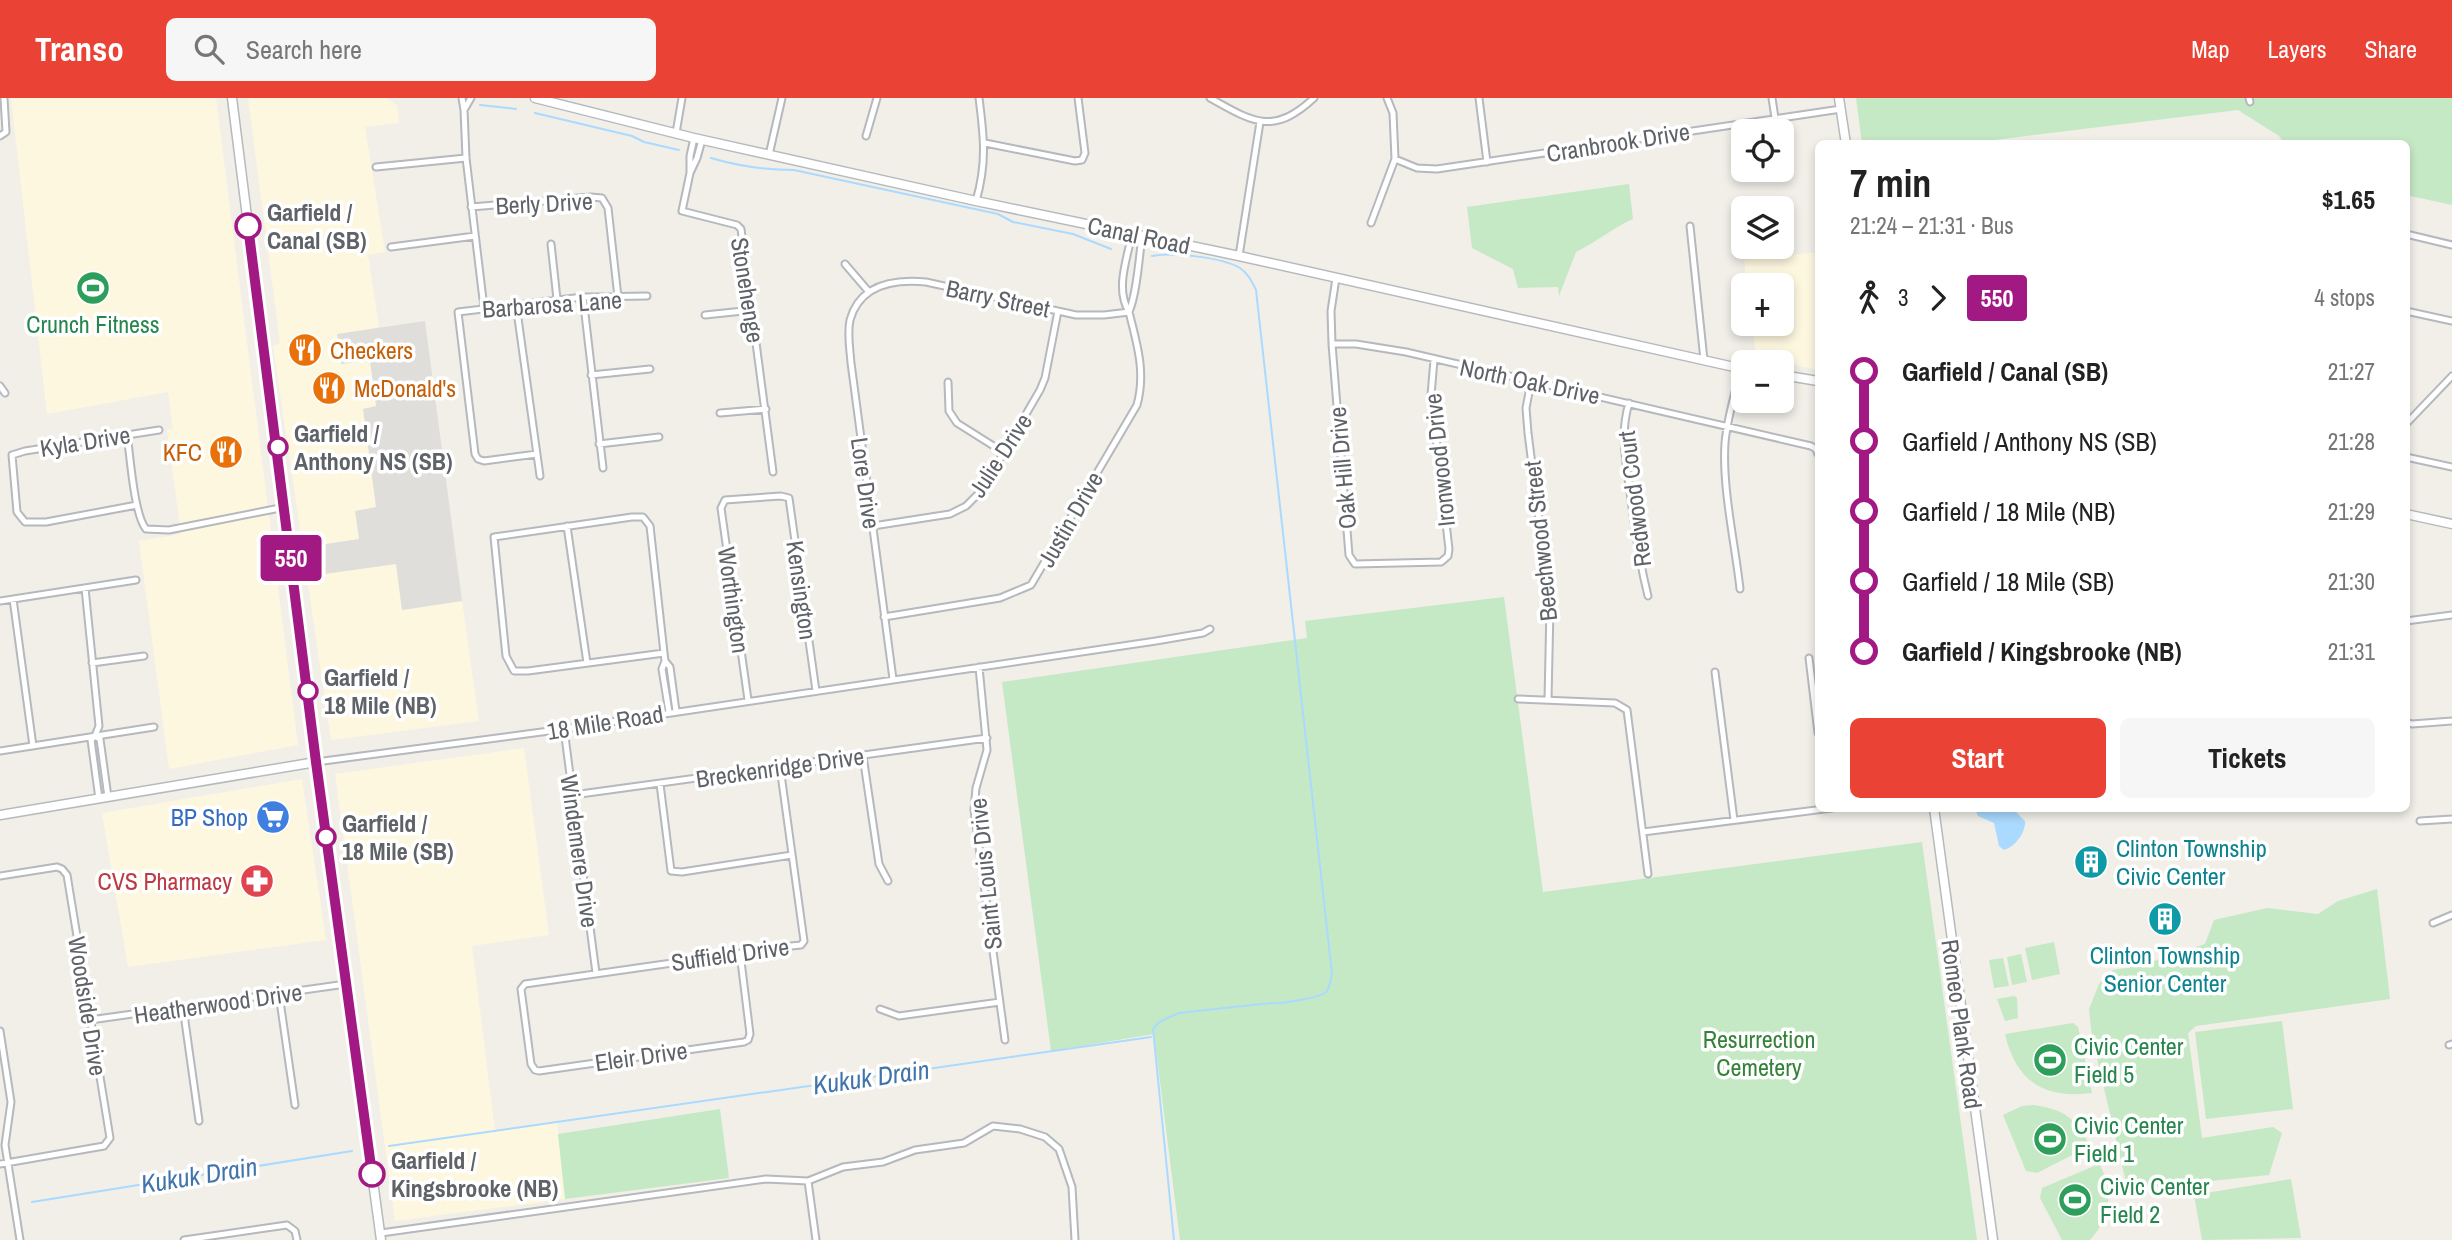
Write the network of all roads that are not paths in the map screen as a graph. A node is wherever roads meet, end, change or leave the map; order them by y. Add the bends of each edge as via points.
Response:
1 (4, 98) edge
2 (232, 98) edge
3 (462, 98) edge
4 (471, 98) edge
5 (535, 98) edge
6 (682, 98) edge
7 (782, 98) edge
8 (877, 98) edge
9 (979, 98) edge
10 (1078, 98) edge
11 (1210, 98) edge
12 (1314, 98) edge
13 (1387, 98) edge
14 (1479, 98) edge
15 (1772, 98) edge
16 (1839, 98) edge
17 (1841, 109) junction
18 (464, 110) junction
19 (1775, 118) junction
20 (1260, 122) junction
21 (676, 133) junction
22 (0, 136) edge
23 (866, 136) dead end
24 (698, 139) junction
25 (1845, 140) edge
26 (985, 144) junction
27 (769, 155) junction
28 (466, 158) junction
29 (1395, 159) junction
30 (1487, 162) junction
31 (376, 166) dead end
32 (690, 173) junction
33 (976, 201) junction
34 (471, 207) junction
35 (1371, 223) dead end
36 (1690, 226) dead end
37 (1132, 234) junction
38 (2410, 235) edge
39 (475, 236) junction
40 (1142, 236) junction
41 (551, 244) dead end
42 (2452, 245) edge
43 (391, 247) dead end
44 (1128, 255) junction
45 (1239, 256) junction
46 (1139, 257) junction
47 (845, 264) dead end
48 (1336, 278) junction
49 (869, 292) junction
50 (647, 296) dead end
51 (583, 297) junction
52 (618, 297) junction
53 (557, 299) junction
54 (516, 304) junction
55 (484, 308) junction
56 (753, 310) junction
57 (1058, 311) junction
58 (1129, 312) junction
59 (2410, 312) edge
60 (705, 315) dead end
61 (2452, 321) edge
62 (1332, 344) junction
63 (1434, 360) junction
64 (1704, 360) junction
65 (1731, 366) edge
66 (650, 369) dead end
67 (591, 375) junction
68 (2452, 376) edge
69 (1794, 377) edge
70 (1815, 380) edge
71 (948, 382) dead end
72 (1531, 382) junction
73 (0, 386) edge
74 (5, 393) dead end
75 (1629, 403) junction
76 (766, 409) junction
77 (1731, 413) edge
78 (720, 414) dead end
79 (2410, 420) edge
80 (1728, 425) junction
81 (159, 430) dead end
82 (127, 434) junction
83 (659, 437) dead end
84 (599, 444) junction
85 (1815, 448) edge
86 (1003, 452) junction
87 (537, 454) junction
88 (2410, 458) edge
89 (2452, 467) edge
90 (603, 468) dead end
91 (774, 472) dead end
92 (540, 476) dead end
93 (725, 500) joint
94 (137, 505) junction
95 (285, 507) junction
96 (2410, 515) edge
97 (2452, 524) edge
98 (567, 526) junction
99 (873, 527) junction
100 (1447, 559) joint
101 (136, 580) dead end
102 (85, 588) junction
103 (1740, 589) dead end
104 (1647, 596) dead end
105 (13, 599) junction
106 (0, 601) edge
107 (2452, 615) edge
108 (884, 617) junction
109 (2410, 620) edge
110 (1210, 629) dead end
111 (664, 653) junction
112 (144, 656) dead end
113 (1809, 658) dead end
114 (92, 663) junction
115 (587, 663) junction
116 (979, 667) junction
117 (1715, 672) dead end
118 (893, 679) junction
119 (816, 691) junction
120 (1518, 699) dead end
121 (1548, 700) junction
122 (748, 701) junction
123 (1815, 708) edge
124 (672, 711) junction
125 (2452, 721) edge
126 (2410, 723) edge
127 (154, 727) dead end
128 (564, 729) junction
129 (95, 736) junction
130 (987, 738) junction
131 (33, 746) junction
132 (0, 751) edge
133 (863, 756) junction
134 (316, 762) junction
135 (780, 767) junction
136 (660, 784) junction
137 (573, 795) junction
138 (103, 798) junction
139 (1815, 811) edge
140 (1935, 812) edge
141 (0, 815) edge
142 (2452, 819) edge
143 (1734, 820) junction
144 (2420, 821) dead end
145 (1643, 832) junction
146 (792, 855) junction
147 (1648, 874) dead end
148 (0, 876) edge
149 (888, 881) dead end
150 (2452, 915) edge
151 (2434, 923) dead end
152 (740, 953) junction
153 (596, 973) junction
154 (346, 984) junction
155 (279, 994) junction
156 (1000, 1002) junction
157 (183, 1007) junction
158 (880, 1009) dead end
159 (90, 1020) junction
160 (0, 1031) edge
161 (1005, 1040) dead end
162 (535, 1070) joint
163 (295, 1105) dead end
164 (199, 1121) dead end
165 (7, 1163) junction
166 (0, 1164) edge
167 (808, 1181) junction
168 (381, 1236) edge
169 (20, 1240) edge
170 (184, 1240) edge
171 (297, 1240) edge
172 (816, 1240) edge
173 (1075, 1240) edge
174 (1993, 1240) edge

1 - 22 street via 6,132
2 - 95 street
3 - 18 street
4 - 18 street
5 - 21 street, Canal Road
6 - 21 street
7 - 27 street
8 - 23 street
9 - 26 street
10 - 26 street via 1082,160
11 - 20 street
12 - 20 street via 1283,118
13 - 29 street via 1393,113
14 - 30 street
15 - 19 street
16 - 17 street
17 - 19 street, Cranbrook Drive
17 - 25 street
18 - 28 street
19 - 30 street, Cranbrook Drive
20 - 45 street
21 - 24 street, Canal Road
24 - 27 street, Canal Road
24 - 32 street, Stonehenge
24 - 32 street, Stonehenge via 690,156
26 - 33 street
27 - 33 street, Canal Road
28 - 31 street
28 - 34 street
29 - 30 street, Cranbrook Drive via 1427,169
29 - 35 street
32 - 56 street, Stonehenge via 682,211 740,227
33 - 37 street, Canal Road
34 - 39 street
34 - 52 street, Berly Drive via 603,198
36 - 64 street
37 - 40 street, Canal Road
37 - 44 street, Justin Drive
38 - 42 street
39 - 43 street
39 - 55 street
40 - 45 street, Canal Road
40 - 46 street, Justin Drive
41 - 53 street
44 - 46 street
44 - 58 street, Justin Drive via 1122,300
45 - 48 street, Canal Road
46 - 58 street, Justin Drive
47 - 49 street
48 - 62 street, Oak Hill Drive
48 - 64 street, Canal Road
49 - 57 street, Barry Street via 893,281 926,282
49 - 99 street, Lore Drive via 850,320 849,336
50 - 52 street, Barbarosa Lane
51 - 52 street, Barbarosa Lane
51 - 53 street, Barbarosa Lane
51 - 67 street
53 - 54 street, Barbarosa Lane
54 - 55 street, Barbarosa Lane
54 - 87 street
55 - 87 street, Barbarosa Lane via 458,312 475,454 484,461
56 - 60 street
56 - 76 street, Stonehenge
57 - 58 street, Barry Street via 1087,315
57 - 86 street, Julie Drive via 1045,378
58 - 108 street, Justin Drive via 1142,378 1137,405 1031,585 1000,598
59 - 61 street
62 - 63 street, North Oak Drive via 1381,348
62 - 100 street, Oak Hill Drive via 1351,561 1363,565
63 - 72 street, North Oak Drive
63 - 100 street, Ironwood Drive via 1431,395
64 - 65 street, Canal Road
66 - 67 street
67 - 84 street
68 - 79 street
69 - 70 street
71 - 86 street via 949,411 957,423
72 - 75 street, North Oak Drive
72 - 121 street, Beechwood Street via 1528,433 1550,607
73 - 74 street
75 - 80 street, North Oak Drive
75 - 104 street, Redwood Court via 1623,432 1625,456
76 - 78 street
76 - 91 street, Stonehenge
77 - 80 street
80 - 85 street, North Oak Drive
80 - 103 street via 1726,471
81 - 82 street, Kyla Drive
82 - 94 street
82 - 94 street, Kyla Drive via 12,456 17,512 25,522 46,522
83 - 84 street
84 - 90 street
86 - 99 street, Julie Drive via 982,490 959,511
87 - 92 street
88 - 89 street
93 - 119 street, Kensington via 789,498
93 - 122 street, Worthington via 721,508
94 - 95 street via 143,526 153,531
95 - 134 street
96 - 97 street
98 - 111 street via 632,517 643,517 650,526
98 - 115 street
98 - 115 street via 494,537 506,656 514,671
99 - 108 street, Lore Drive
101 - 102 street
102 - 105 street
102 - 114 street
105 - 106 street
105 - 131 street
107 - 109 street
108 - 118 street, Lore Drive
110 - 116 street, 18 Mile Road
111 - 115 street
111 - 124 street via 664,662 670,667
112 - 114 street
113 - 123 street
114 - 129 street via 99,726
116 - 118 street, 18 Mile Road
116 - 130 street, Saint Louis Drive
117 - 143 street
118 - 119 street, 18 Mile Road
119 - 122 street, 18 Mile Road
120 - 121 street
121 - 145 street via 1615,703 1627,710
122 - 124 street, 18 Mile Road
124 - 128 street, 18 Mile Road
125 - 126 street
127 - 129 street
128 - 134 street, 18 Mile Road
128 - 137 street, Windemere Drive
129 - 131 street
129 - 138 street via 91,740
130 - 133 street, Breckenridge Drive
130 - 156 street, Saint Louis Drive via 974,810
131 - 132 street
133 - 135 street, Breckenridge Drive
133 - 149 street via 879,864
134 - 138 street, 18 Mile Road
134 - 154 street
135 - 136 street, Breckenridge Drive
135 - 146 street, Suffield Drive
136 - 137 street, Breckenridge Drive
136 - 146 street via 671,870
137 - 153 street, Windemere Drive
138 - 141 street, 18 Mile Road
139 - 143 street
140 - 174 street, Romeo Plank Road
142 - 144 street
143 - 145 street
145 - 147 street
146 - 152 street, Suffield Drive via 804,940 801,945
148 - 159 street, Woodside Drive via 51,868 67,875
150 - 151 street
152 - 153 street, Suffield Drive
152 - 162 street, Eleir Drive via 748,1040
153 - 162 street, Suffield Drive via 522,986
154 - 155 street, Heatherwood Drive
154 - 168 street
155 - 157 street, Heatherwood Drive
155 - 163 street
156 - 158 street via 899,1016
156 - 161 street, Saint Louis Drive
157 - 159 street, Heatherwood Drive
157 - 164 street
159 - 165 street, Woodside Drive via 107,1145
160 - 165 street via 11,1102 5,1136
165 - 166 street
165 - 169 street
167 - 168 street via 775,1178
167 - 172 street
167 - 173 street via 843,1167 964,1143 993,1126 1034,1132 1056,1145 1066,1168
170 - 171 street via 276,1225 290,1225

